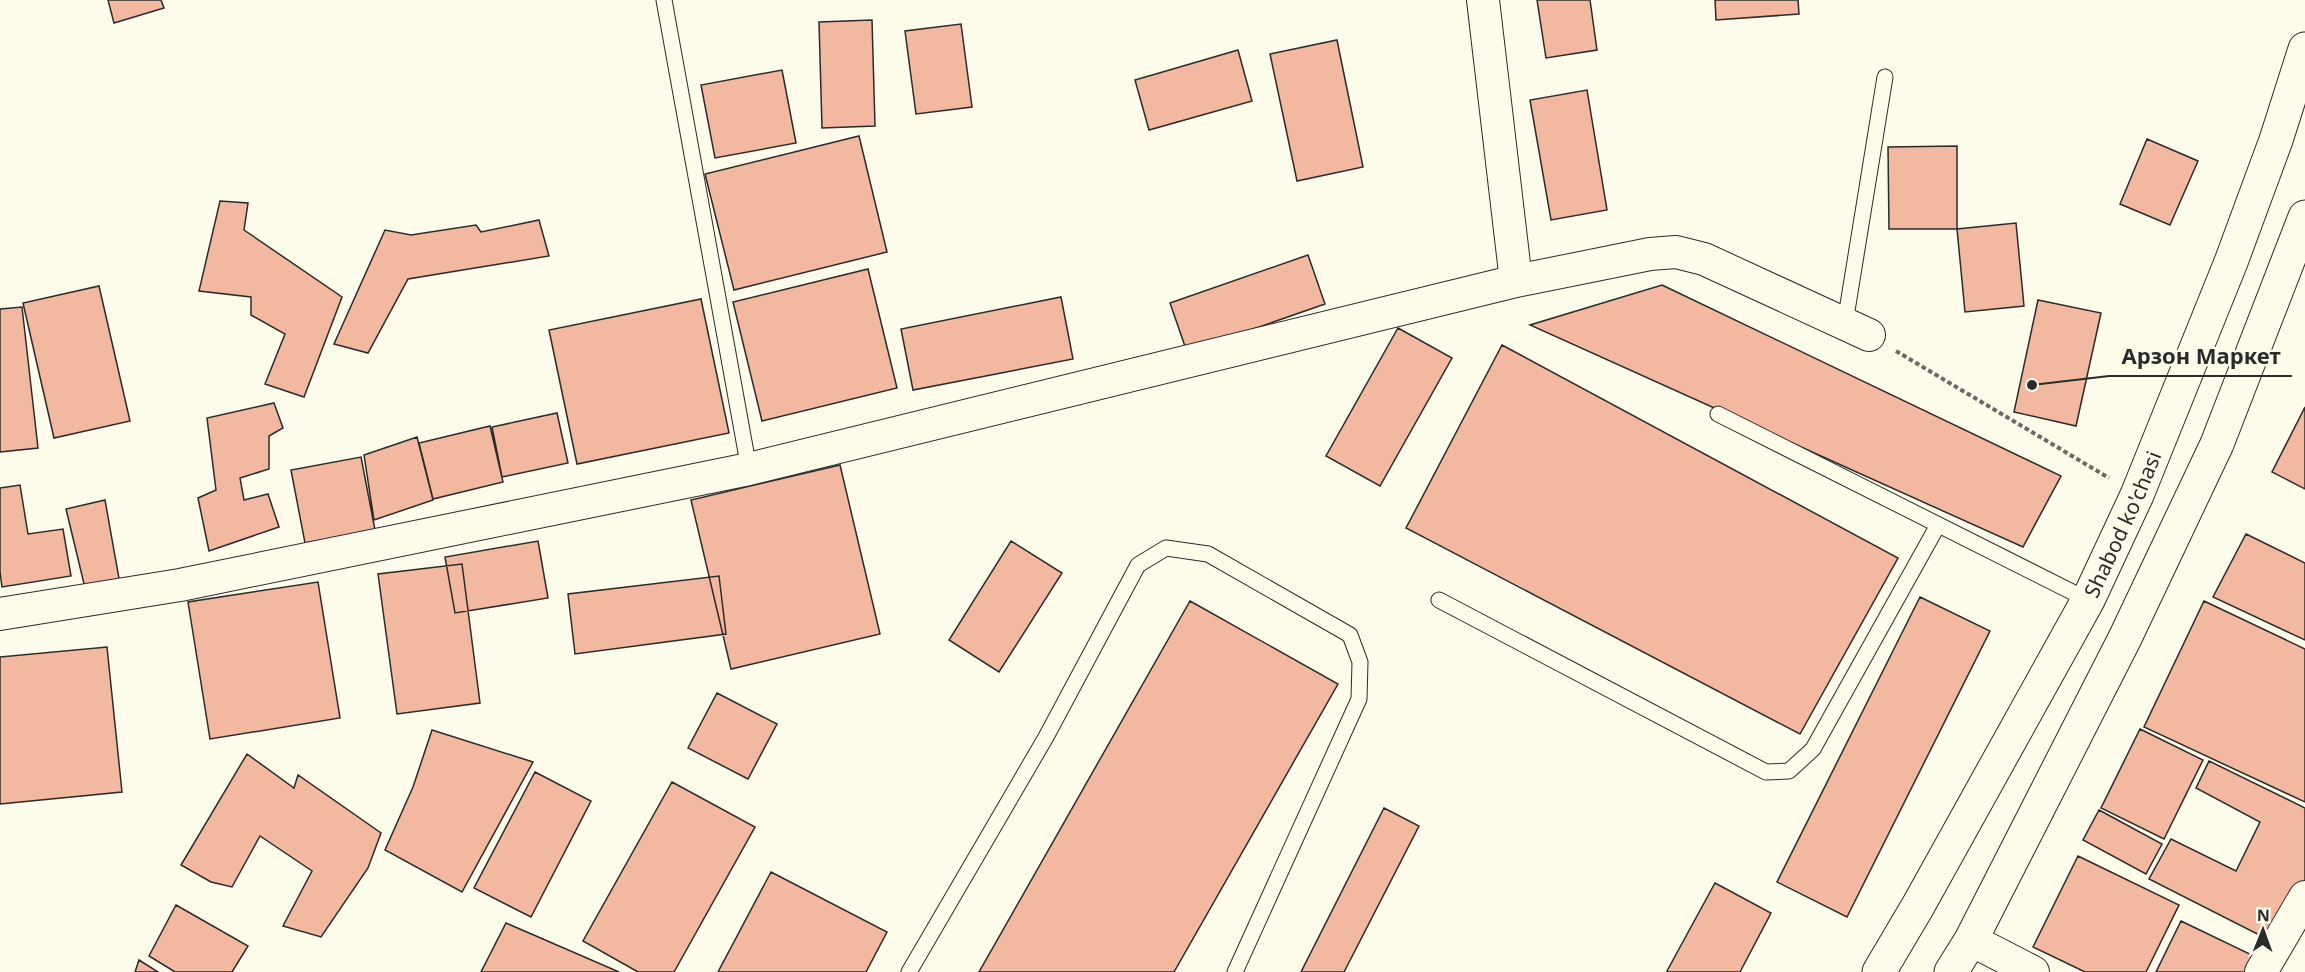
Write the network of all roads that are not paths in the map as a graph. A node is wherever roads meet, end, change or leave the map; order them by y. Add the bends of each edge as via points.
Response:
1 (664, 0) edge
2 (1484, 0) edge
3 (2305, 49) edge
4 (1885, 77) dead end
5 (2305, 217) edge
6 (1516, 281) junction
7 (1857, 329) joint
8 (1718, 414) dead end
9 (749, 469) junction
10 (1938, 525) junction
11 (1439, 600) dead end
12 (2088, 600) junction
13 (0, 614) edge
14 (2305, 897) edge
15 (1971, 939) junction
16 (909, 972) edge
17 (1235, 972) edge
18 (1880, 972) edge
19 (1951, 972) edge
20 (2033, 972) edge
21 (2261, 972) edge

1 - 9 lane
2 - 6 street
3 - 12 main road, Shabod ko'chasi via 2231,262 2137,495
4 - 7 lane
5 - 15 main road via 2217,444 2125,638
6 - 7 street via 1676,252 1704,259
6 - 9 street
8 - 10 lane
9 - 13 street via 180,585
10 - 11 lane via 1813,749 1790,771 1766,772
10 - 12 lane
12 - 18 main road, Shabod ko'chasi
14 - 21 street
15 - 19 main road
15 - 20 street
16 - 17 lane via 1046,737 1138,565 1166,548 1208,554 1350,635 1360,662 1359,699

